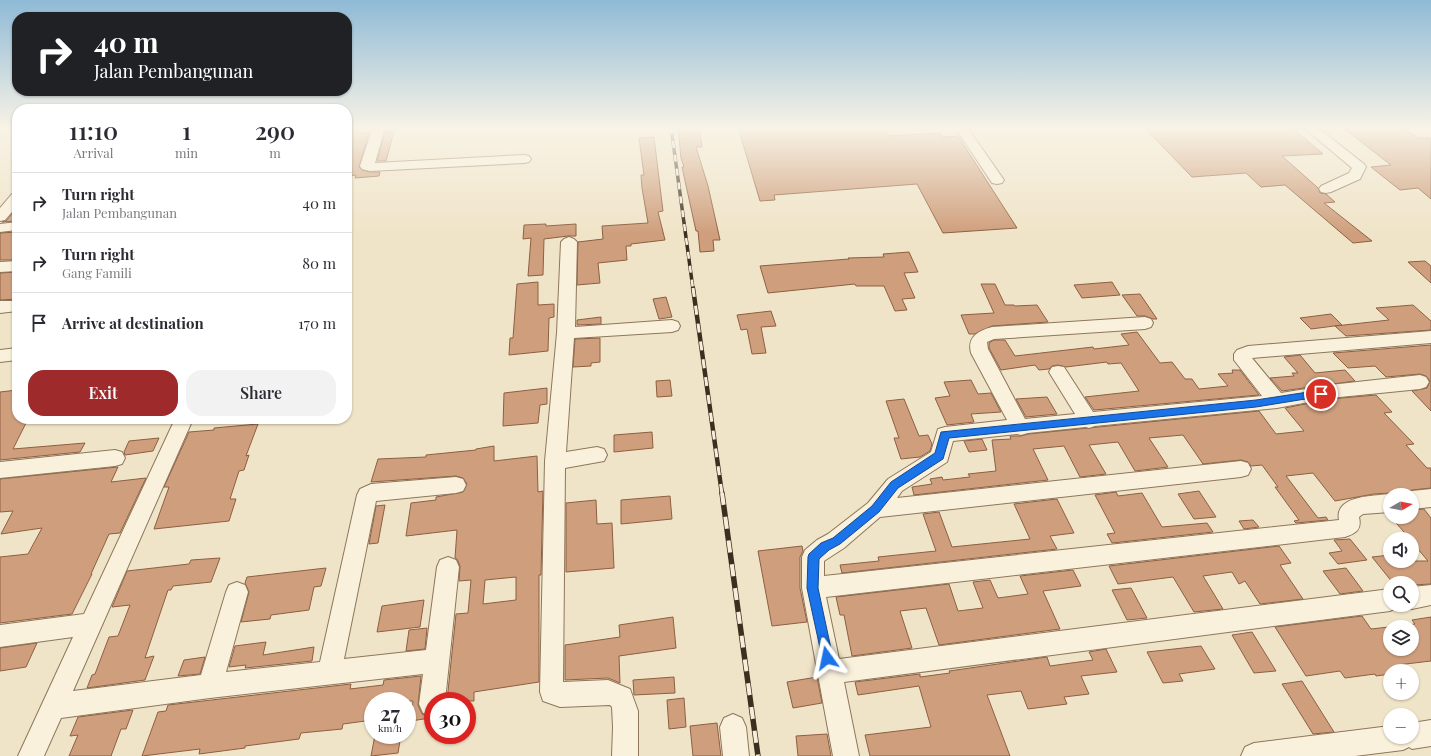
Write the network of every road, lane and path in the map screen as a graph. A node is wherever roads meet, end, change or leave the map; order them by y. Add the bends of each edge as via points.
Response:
1 (369, 162) edge
2 (474, 162) edge
3 (984, 162) edge
4 (1353, 162) edge
5 (996, 180) dead end
6 (12, 189) edge
7 (1326, 189) dead end
8 (0, 202) edge
9 (12, 203) edge
10 (0, 217) edge
11 (12, 227) edge
12 (0, 228) edge
13 (569, 242) dead end
14 (12, 266) edge
15 (0, 267) edge
16 (12, 306) edge
17 (0, 307) edge
18 (1145, 323) dead end
19 (672, 326) dead end
20 (566, 333) junction
21 (1431, 337) edge
22 (12, 355) edge
23 (0, 356) edge
24 (1058, 372) dead end
25 (1420, 382) dead end
26 (1277, 401) junction
27 (1089, 421) junction
28 (182, 424) edge
29 (1021, 428) junction
30 (597, 455) dead end
31 (115, 458) dead end
32 (555, 461) junction
33 (0, 470) edge
34 (1241, 470) dead end
35 (456, 485) dead end
36 (1431, 498) edge
37 (1419, 499) edge
38 (1383, 504) edge
39 (875, 509) junction
40 (448, 567) dead end
41 (812, 588) junction
42 (237, 592) dead end
43 (1431, 595) edge
44 (1419, 597) edge
45 (1383, 601) edge
46 (91, 624) junction
47 (0, 636) edge
48 (436, 661) junction
49 (830, 672) junction
50 (329, 674) junction
51 (210, 686) junction
52 (433, 692) edge
53 (54, 706) junction
54 (733, 727) dead end
55 (1431, 733) edge
56 (1419, 735) edge
57 (1383, 740) edge
58 (31, 756) edge
59 (625, 756) edge
60 (736, 756) edge
61 (846, 756) edge
62 (1254, 756) edge

1 - 2 street via 367,166 370,167
3 - 5 street
4 - 7 street via 1359,167 1355,176
6 - 8 street
9 - 10 street
11 - 12 street
13 - 20 street
14 - 15 street
16 - 17 street
18 - 29 street via 992,333 984,336 979,341 980,353
19 - 20 street
20 - 32 street
21 - 26 street via 1243,354 1243,360
22 - 23 street
24 - 27 street
25 - 26 street
26 - 27 street
27 - 29 street
28 - 46 street
29 - 39 street via 945,434 940,456 895,485
30 - 32 street
31 - 33 street
32 - 59 street via 552,692 560,695 608,692 622,699 625,708
34 - 39 street
35 - 50 street via 367,495
36 - 37 street
38 - 41 street via 1355,508 1348,513 1350,524 1345,528
39 - 41 street via 813,557
40 - 48 street
41 - 49 street
42 - 51 street
43 - 44 street
45 - 49 street
46 - 47 street
46 - 53 street
48 - 50 street
48 - 52 street
49 - 61 street
50 - 51 street
51 - 53 street
53 - 58 street
54 - 60 street
55 - 56 street
57 - 62 street

